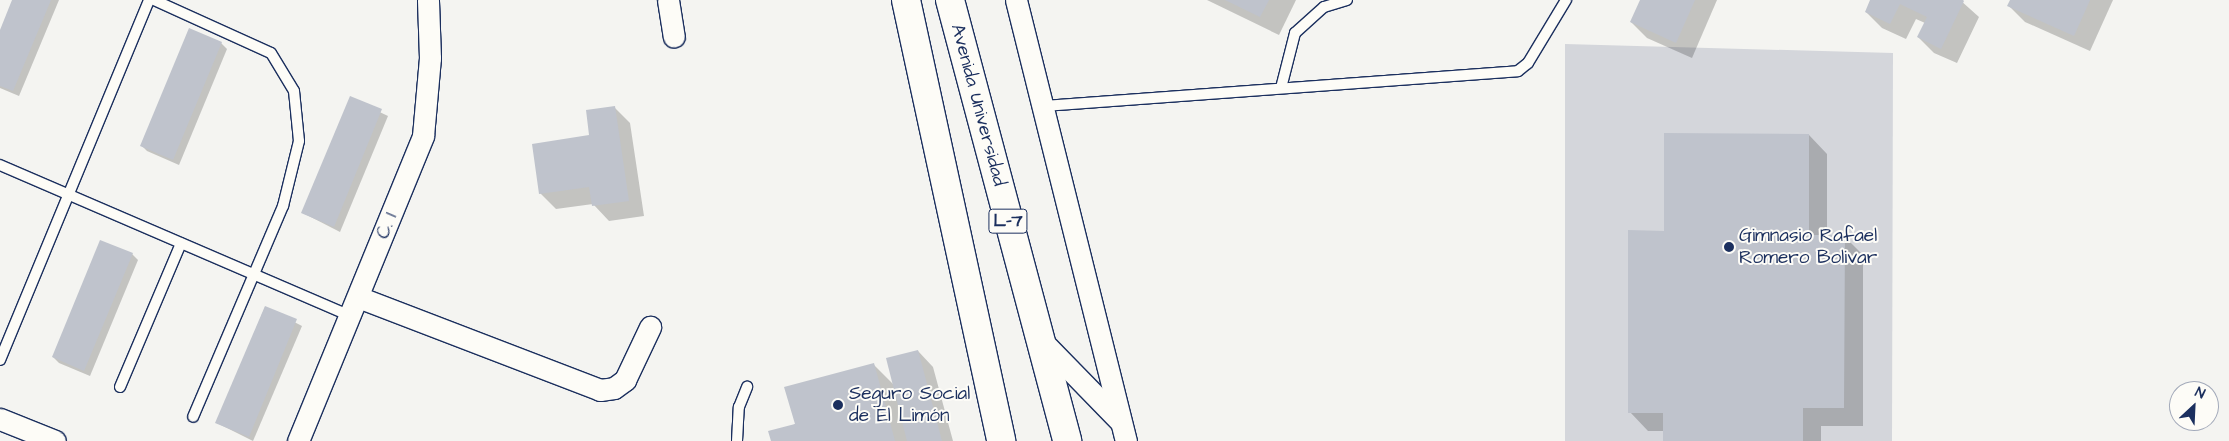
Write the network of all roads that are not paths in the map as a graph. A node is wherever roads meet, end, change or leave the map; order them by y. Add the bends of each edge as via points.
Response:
1 (149, 0) edge
2 (154, 0) edge
3 (428, 0) edge
4 (668, 0) edge
5 (906, 0) edge
6 (950, 0) edge
7 (1016, 0) edge
8 (1347, 0) edge
9 (1566, 0) edge
10 (674, 37) dead end
11 (1281, 88) junction
12 (1044, 106) junction
13 (0, 166) edge
14 (70, 196) junction
15 (181, 243) junction
16 (254, 274) junction
17 (354, 307) junction
18 (650, 327) dead end
19 (1038, 338) junction
20 (0, 360) edge
21 (120, 387) dead end
22 (747, 387) dead end
23 (193, 417) dead end
24 (0, 419) edge
25 (1120, 420) junction
26 (999, 439) edge
27 (55, 441) edge
28 (298, 441) edge
29 (737, 441) edge
30 (1068, 441) edge
31 (1126, 441) edge

1 - 14 lane
2 - 16 lane via 271,53 294,91 299,141 283,206
3 - 17 street, C. 1 via 430,58 423,136
4 - 10 street
5 - 26 main road
6 - 19 main road, Avenida Universidad / L-7
7 - 12 street
8 - 11 lane via 1324,7 1295,33
9 - 11 lane via 1528,63 1518,71
11 - 12 lane
12 - 25 street
13 - 14 lane
14 - 15 lane
14 - 20 lane
15 - 16 lane
15 - 21 lane
16 - 17 lane
16 - 23 lane
17 - 18 street via 600,390 614,388 625,380
17 - 28 street, C. 1
19 - 25 street
19 - 30 main road, Avenida Universidad / L-7
22 - 29 lane via 739,407
24 - 27 street
25 - 31 street

